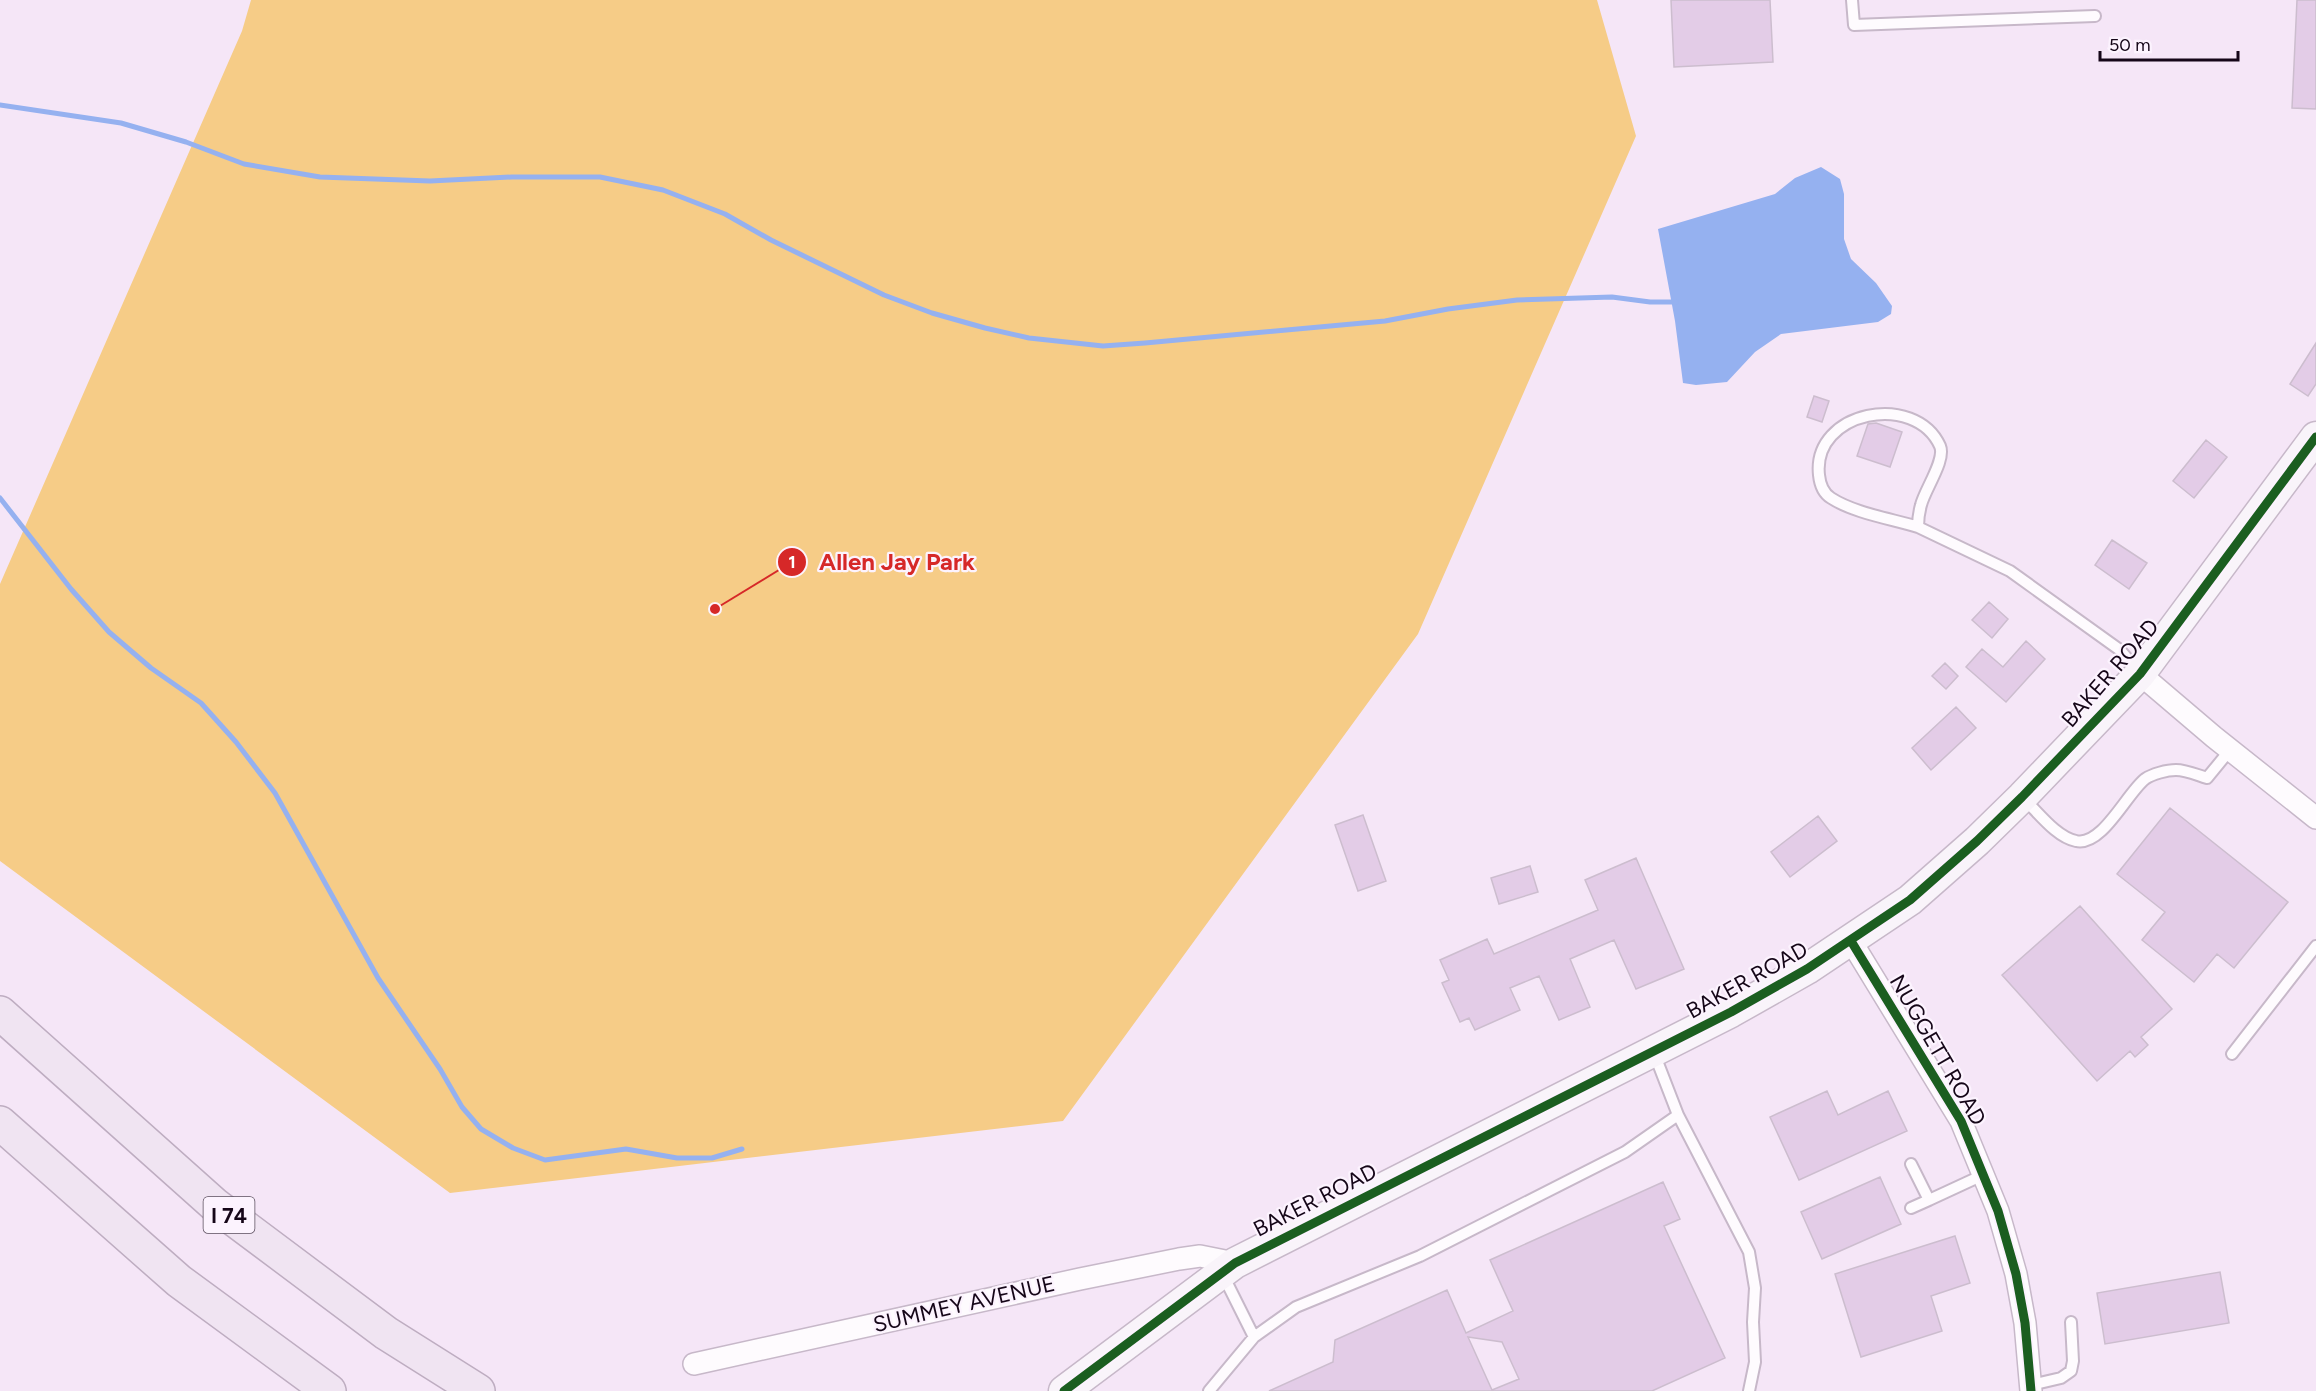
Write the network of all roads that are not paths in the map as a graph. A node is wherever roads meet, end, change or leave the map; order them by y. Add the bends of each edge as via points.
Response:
1 (1852, 0) edge
2 (2095, 16) dead end
3 (2316, 437) edge
4 (1918, 528) junction
5 (2140, 674) junction
6 (2230, 750) junction
7 (2022, 797) junction
8 (2316, 818) edge
9 (1851, 941) junction
10 (2316, 946) edge
11 (0, 1013) edge
12 (1654, 1053) junction
13 (2232, 1054) dead end
14 (1678, 1115) junction
15 (0, 1123) edge
16 (1911, 1164) dead end
17 (1983, 1175) junction
18 (1929, 1200) junction
19 (1911, 1208) dead end
20 (1228, 1268) junction
21 (2070, 1322) dead end
22 (1254, 1337) junction
23 (694, 1364) dead end
24 (2031, 1388) edge
25 (329, 1391) edge
26 (478, 1391) edge
27 (1064, 1391) edge
28 (1209, 1391) edge
29 (1749, 1391) edge

1 - 2 lane via 1854,25
3 - 5 street, BAKER ROAD
4 - 4 lane via 1920,507 1941,460 1941,447 1917,421 1871,414 1854,418 1835,432 1822,452 1822,488 1830,498 1850,507
4 - 5 lane via 2010,571 2120,650
5 - 6 street
5 - 7 street, BAKER ROAD
6 - 7 lane via 2207,778 2176,770 2145,779 2088,842 2076,842 2060,833
6 - 8 street
7 - 9 street, BAKER ROAD via 1910,900
9 - 12 street, BAKER ROAD
9 - 17 street, NUGGETT ROAD via 1961,1121
10 - 13 lane
11 - 26 highway, I 74 via 215,1205 386,1333
12 - 14 lane
12 - 20 street, BAKER ROAD via 1330,1213
14 - 22 lane via 1625,1152 1420,1256 1296,1307
14 - 29 lane via 1749,1252 1755,1288 1755,1362
15 - 25 highway via 179,1281
16 - 18 lane
17 - 18 lane
17 - 24 street, NUGGETT ROAD via 2016,1274
18 - 19 lane
20 - 22 lane
20 - 23 street, SUMMEY AVENUE via 1200,1256 1179,1259
20 - 27 street, BAKER ROAD
21 - 24 lane via 2071,1371
22 - 28 lane

